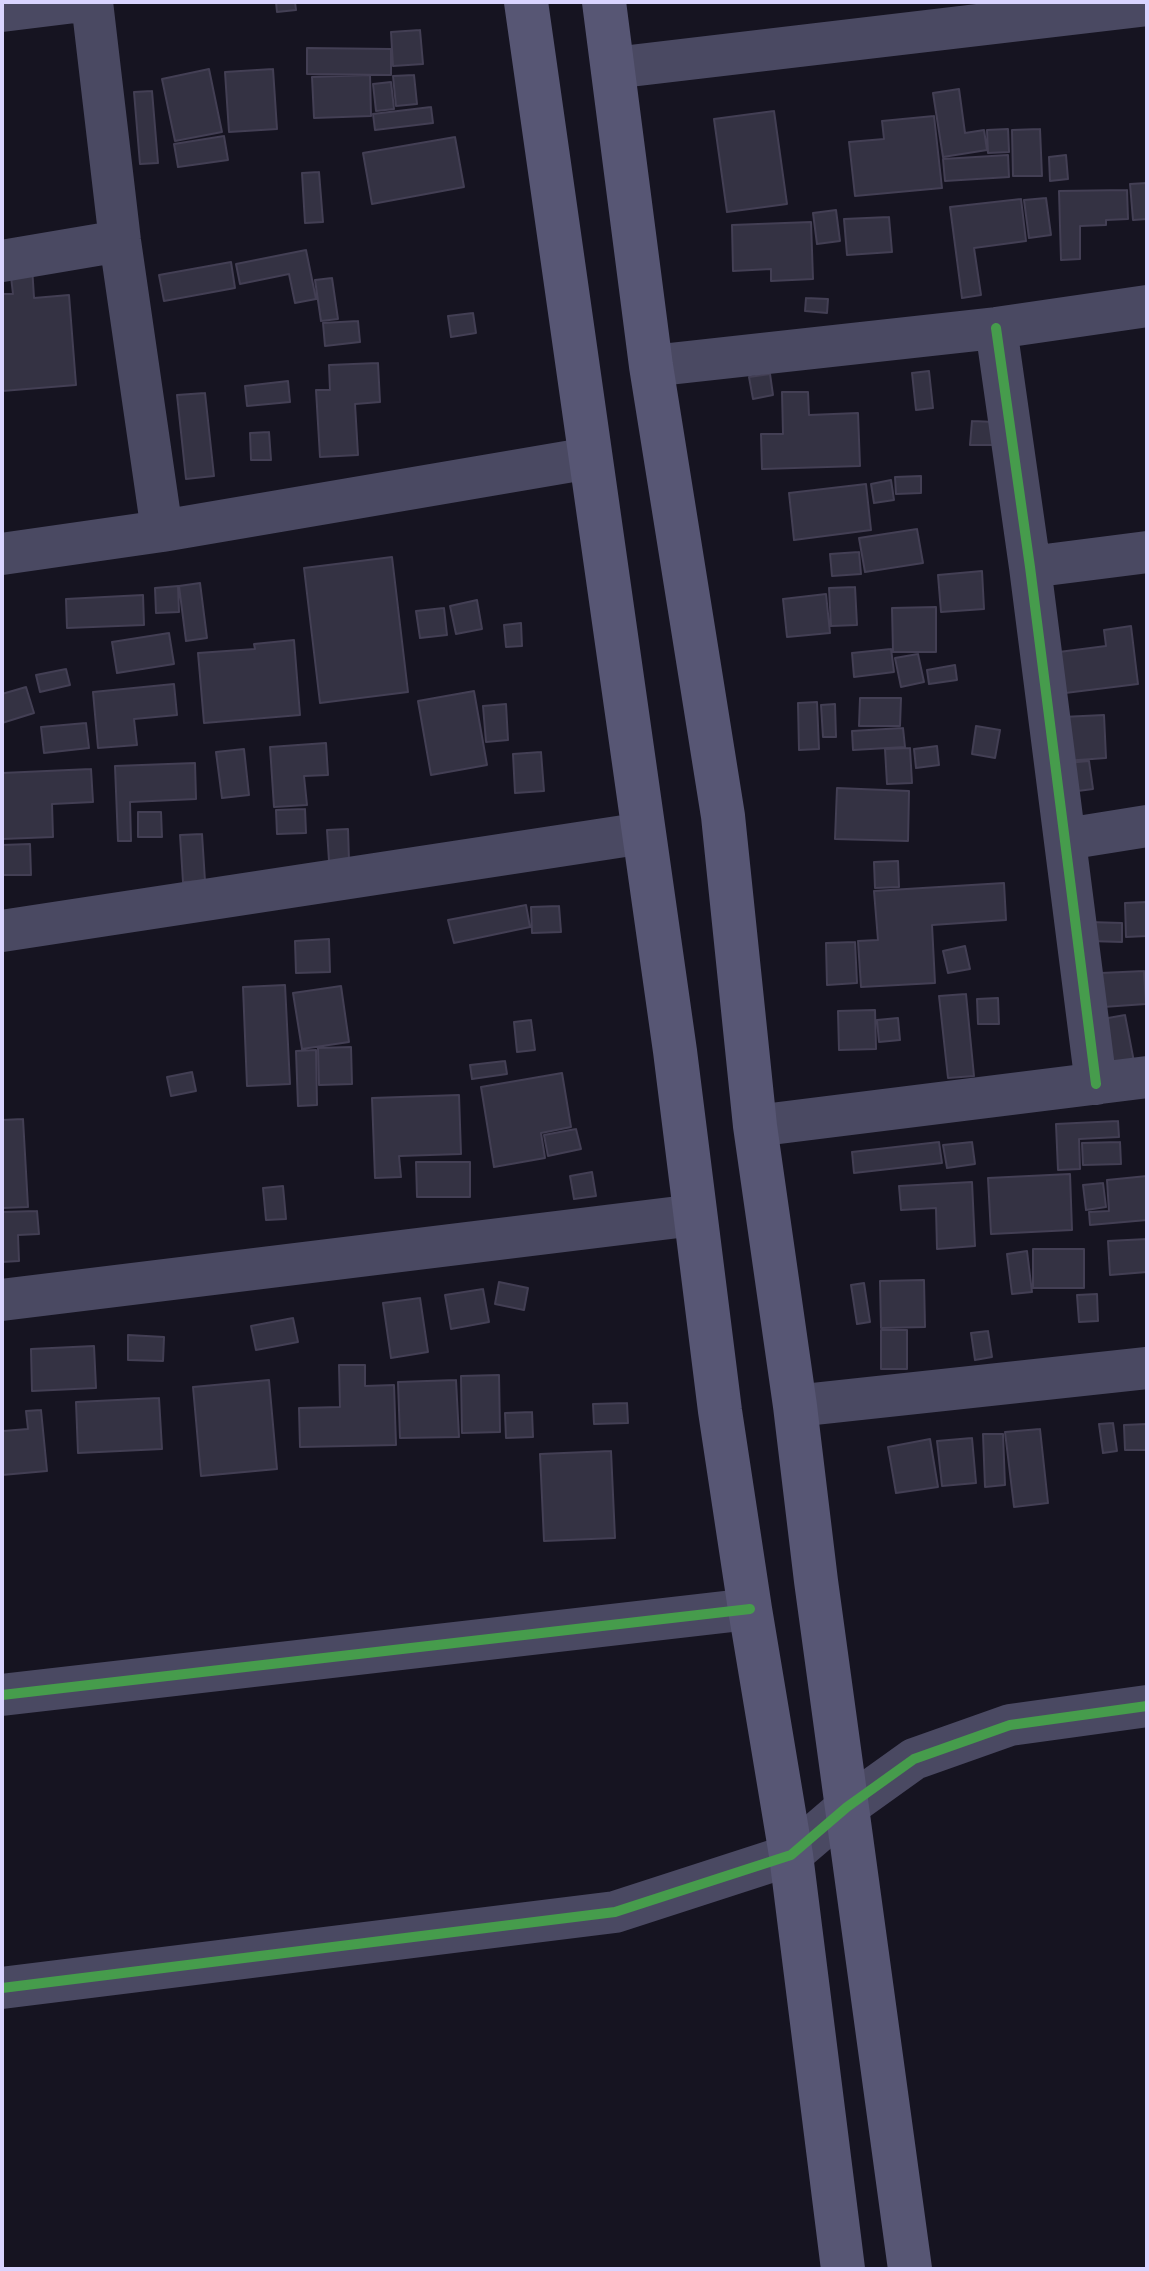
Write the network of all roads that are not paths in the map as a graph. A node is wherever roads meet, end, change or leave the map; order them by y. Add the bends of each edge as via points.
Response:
1 (75, 2) edge
2 (92, 2) edge
3 (526, 2) edge
4 (604, 2) edge
5 (1147, 5) edge
6 (2, 11) edge
7 (965, 14) edge
8 (613, 68) junction
9 (120, 241) junction
10 (2, 261) edge
11 (1147, 306) edge
12 (996, 328) junction
13 (651, 366) junction
14 (590, 458) junction
15 (162, 531) junction
16 (1147, 552) edge
17 (2, 554) edge
18 (1030, 567) junction
19 (1147, 826) edge
20 (644, 833) junction
21 (1066, 839) junction
22 (2, 931) edge
23 (1147, 1077) edge
24 (1096, 1084) junction
25 (755, 1126) junction
26 (695, 1215) junction
27 (2, 1300) edge
28 (1147, 1368) edge
29 (795, 1406) junction
30 (750, 1609) junction
31 (2, 1695) edge
32 (1147, 1706) edge
33 (847, 1807) junction
34 (791, 1855) junction
35 (2, 1988) edge
36 (843, 2269) edge
37 (910, 2269) edge

1 - 6 street
2 - 9 street
3 - 14 main road
4 - 8 main road
5 - 7 street
7 - 8 street
8 - 13 main road
9 - 10 street
9 - 15 street
11 - 12 street
12 - 13 street
12 - 18 street
13 - 25 main road via 723,816
14 - 15 street
14 - 20 main road
15 - 17 street
16 - 18 street
18 - 21 street
19 - 21 street
20 - 22 street
20 - 26 main road
21 - 24 street
23 - 24 street
24 - 25 street
25 - 29 main road
26 - 27 street
26 - 30 main road
28 - 29 street
29 - 33 main road
30 - 31 street
30 - 34 main road
32 - 33 street via 1010,1725 914,1759
33 - 34 street
33 - 37 main road
34 - 35 street via 615,1912
34 - 36 main road

